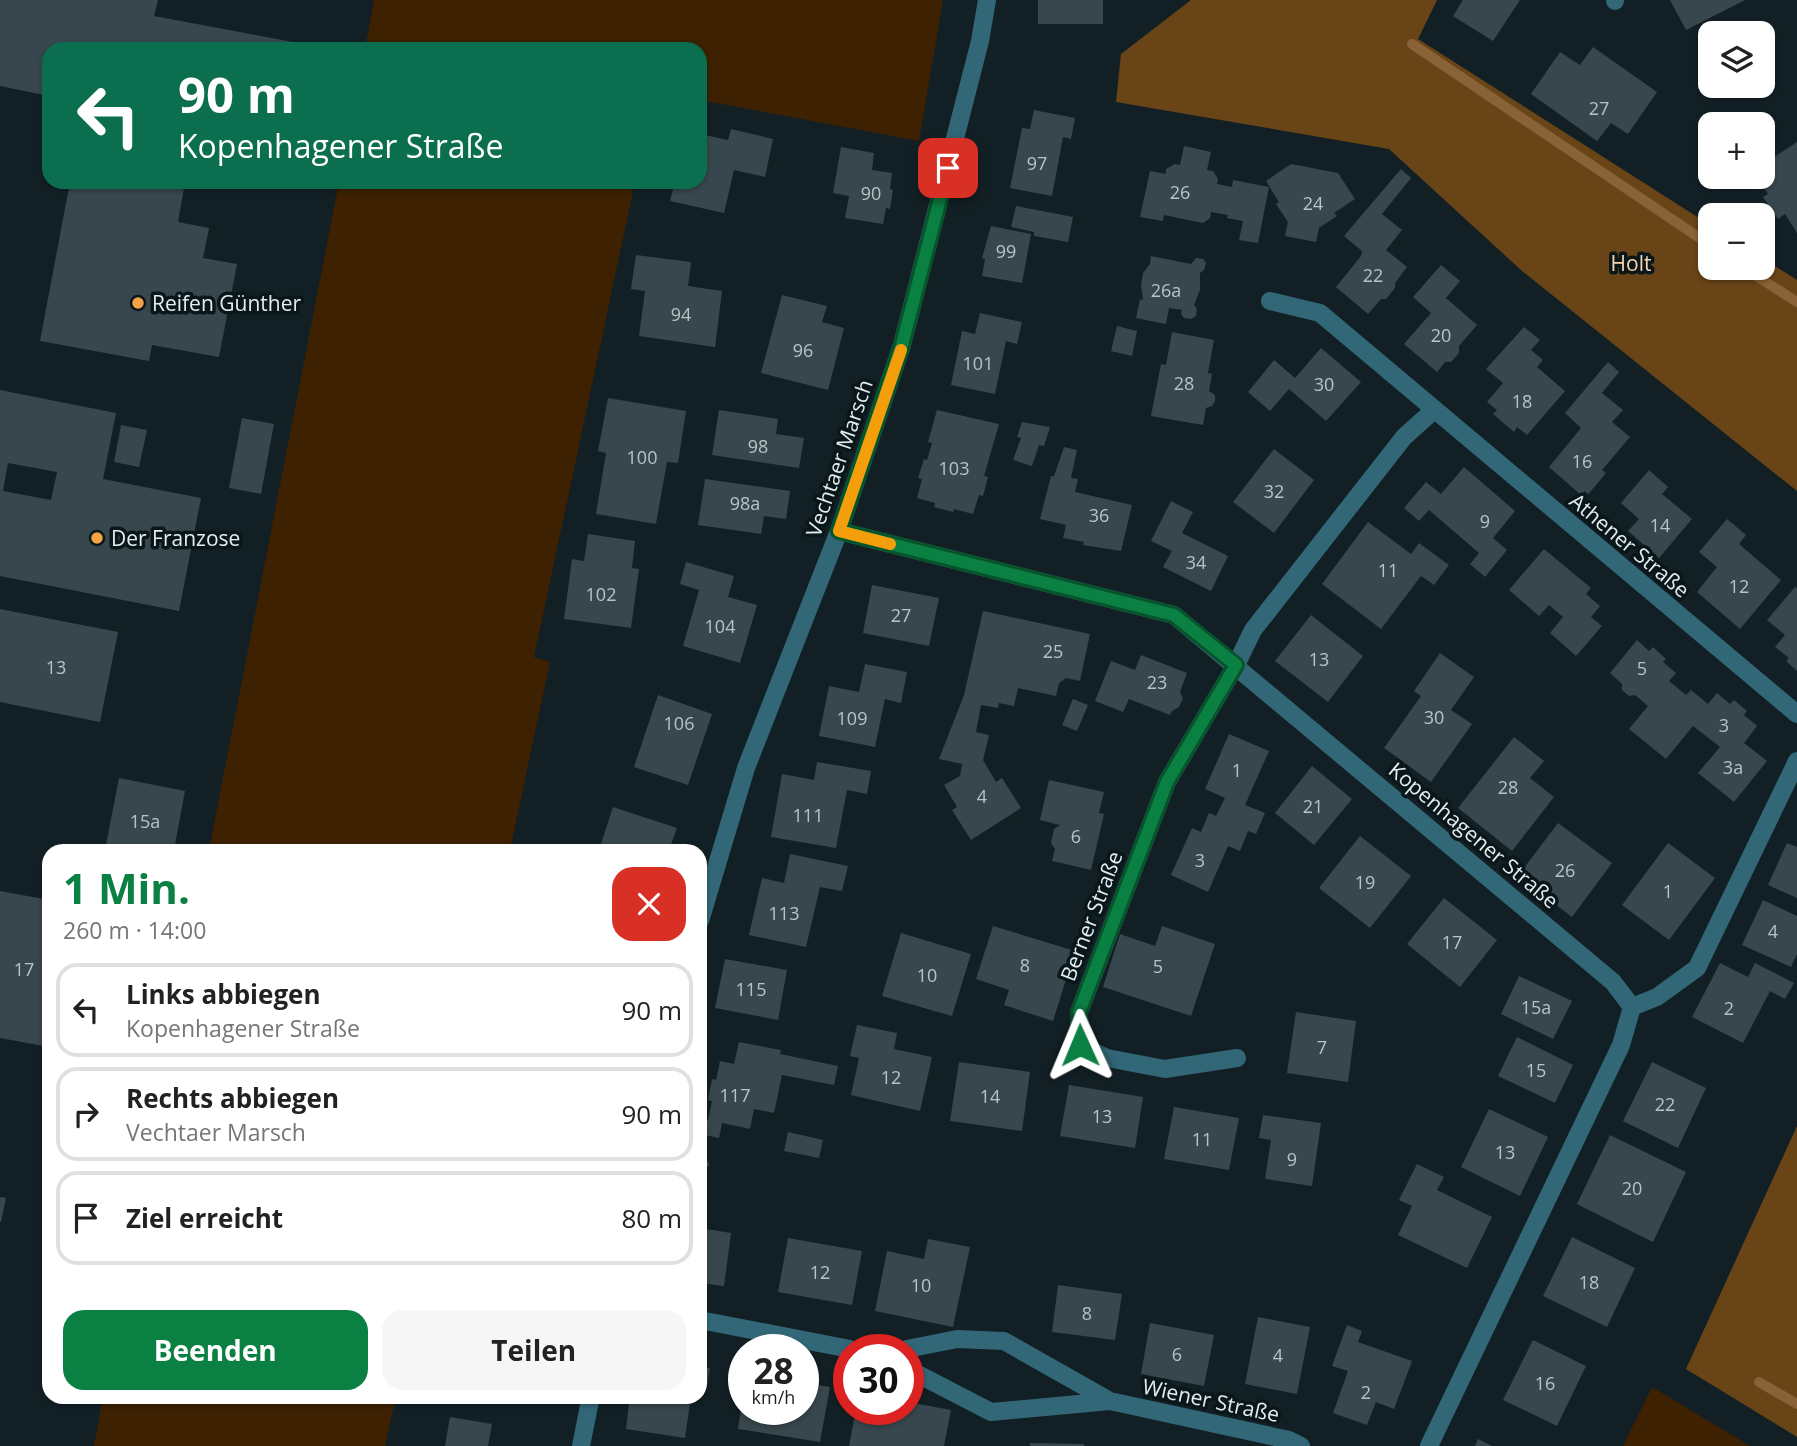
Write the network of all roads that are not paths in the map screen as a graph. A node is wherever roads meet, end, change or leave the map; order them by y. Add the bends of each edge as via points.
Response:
1 (987, 0) edge
2 (1270, 301) dead end
3 (1434, 410) junction
4 (839, 531) junction
5 (1236, 665) junction
6 (1797, 714) edge
7 (1797, 761) edge
8 (707, 898) edge
9 (1632, 1007) junction
10 (1237, 1058) dead end
11 (707, 1321) edge
12 (833, 1346) edge
13 (924, 1346) edge
14 (924, 1377) edge
15 (1110, 1401) junction
16 (589, 1404) edge
17 (581, 1446) edge
18 (1301, 1446) edge
19 (1429, 1446) edge

1 - 4 street, Vechtaer Marsch via 902,345
2 - 3 street, Athener Straße via 1320,313
3 - 5 street via 1405,437 1253,630
3 - 6 street, Athener Straße
4 - 5 street, Kopenhagener Straße via 1174,615
4 - 8 street, Vechtaer Marsch via 746,768
5 - 9 street, Kopenhagener Straße via 1613,982
5 - 10 street, Berner Straße via 1167,782 1079,1012 1080,1045 1107,1058 1165,1069
7 - 9 street via 1697,968 1657,997
9 - 19 street via 1621,1045
11 - 12 street
13 - 15 street, Wiener Straße via 957,1339 1004,1341
14 - 15 street, Wiener Straße via 991,1412
15 - 18 street, Wiener Straße
16 - 17 street

